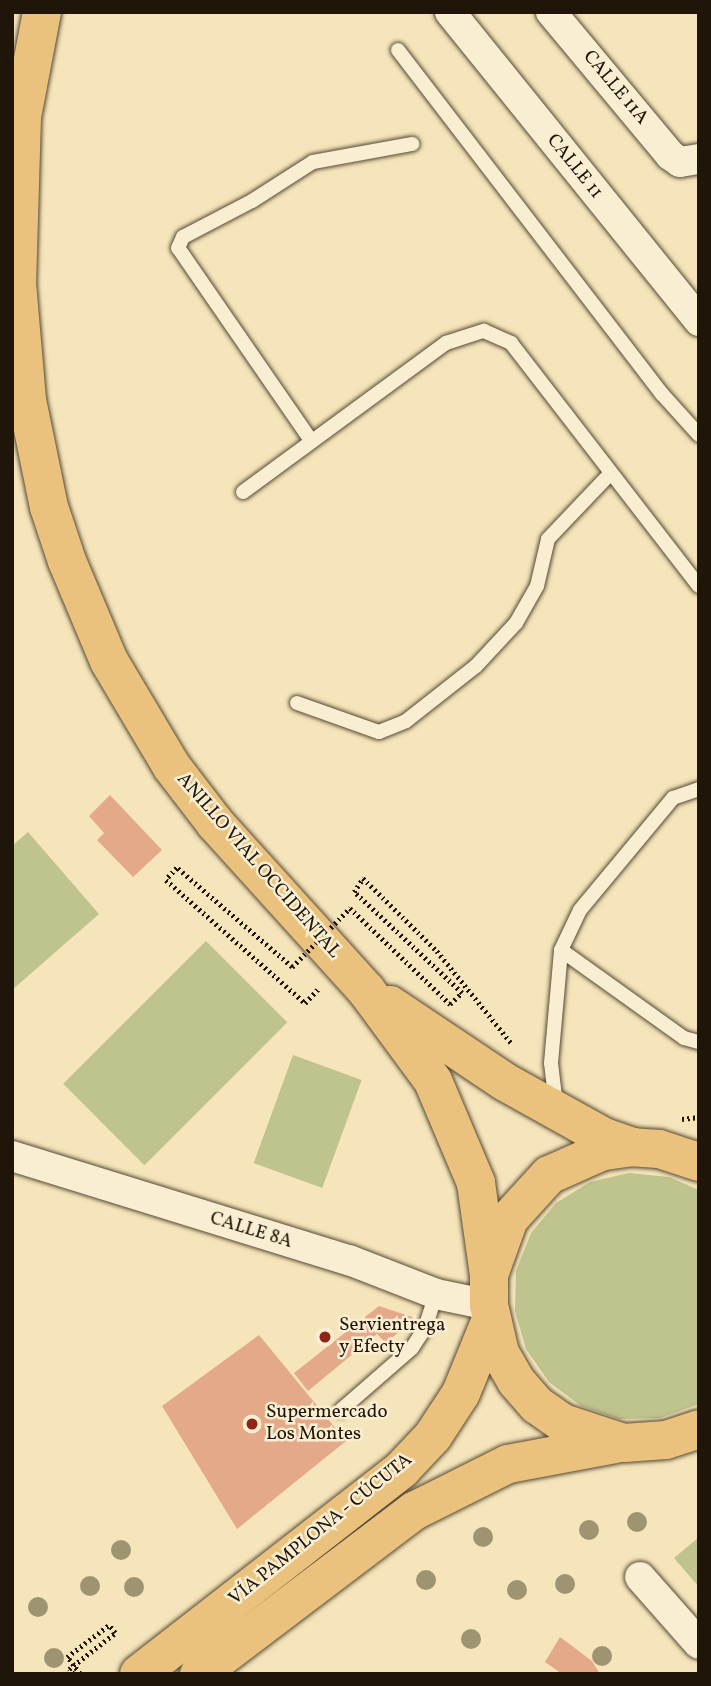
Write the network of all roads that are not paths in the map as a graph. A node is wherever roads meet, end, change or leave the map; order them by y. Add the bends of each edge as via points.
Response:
1 (42, 12) edge
2 (450, 12) edge
3 (551, 12) edge
4 (398, 50) dead end
5 (412, 144) dead end
6 (689, 160) edge
7 (699, 321) edge
8 (699, 435) edge
9 (310, 439) junction
10 (609, 475) junction
11 (243, 492) dead end
12 (699, 586) edge
13 (297, 703) dead end
14 (699, 789) edge
15 (561, 950) junction
16 (354, 976) junction
17 (699, 1042) edge
18 (557, 1112) junction
19 (632, 1147) junction
20 (12, 1156) edge
21 (699, 1162) edge
22 (436, 1294) junction
23 (489, 1301) junction
24 (341, 1410) dead end
25 (688, 1439) edge
26 (624, 1443) junction
27 (640, 1577) dead end
28 (699, 1644) edge
29 (139, 1674) edge
30 (199, 1674) edge

1 - 16 highway, ANILLO VIAL OCCIDENTAL via 22,117 17,283 27,400 49,507 87,616 159,747 215,823
2 - 7 street, CALLE 11
3 - 6 street, CALLE 11A
4 - 8 lane via 662,394
5 - 9 lane via 313,162 252,201 183,236 178,248
9 - 10 lane via 446,343 484,331 511,343
9 - 11 lane
10 - 12 lane
10 - 13 lane via 548,539 537,586 516,623 476,666 406,721 379,732
14 - 15 lane via 673,798 580,910
15 - 17 lane via 684,1038
15 - 18 lane via 551,1063
16 - 18 highway, ANILLO VIAL OCCIDENTAL
16 - 23 highway, ANILLO VIAL OCCIDENTAL via 433,1081 457,1135 476,1183
18 - 19 highway, ANILLO VIAL OCCIDENTAL
19 - 21 highway via 659,1149
19 - 23 highway, VÍA PAMPLONA - CÚCUTA via 575,1160 526,1195 496,1246
20 - 22 street, CALLE 8A via 349,1260
22 - 23 street, CALLE 8A
22 - 24 lane via 425,1328 412,1348
23 - 26 highway, ANILLO VIAL OCCIDENTAL via 500,1353 537,1405 583,1432
23 - 29 highway, VÍA PAMPLONA - CÚCUTA via 461,1393 402,1469
25 - 26 highway
26 - 30 highway, VÍA PAMPLONA - CÚCUTA via 508,1464 414,1511
27 - 28 street

